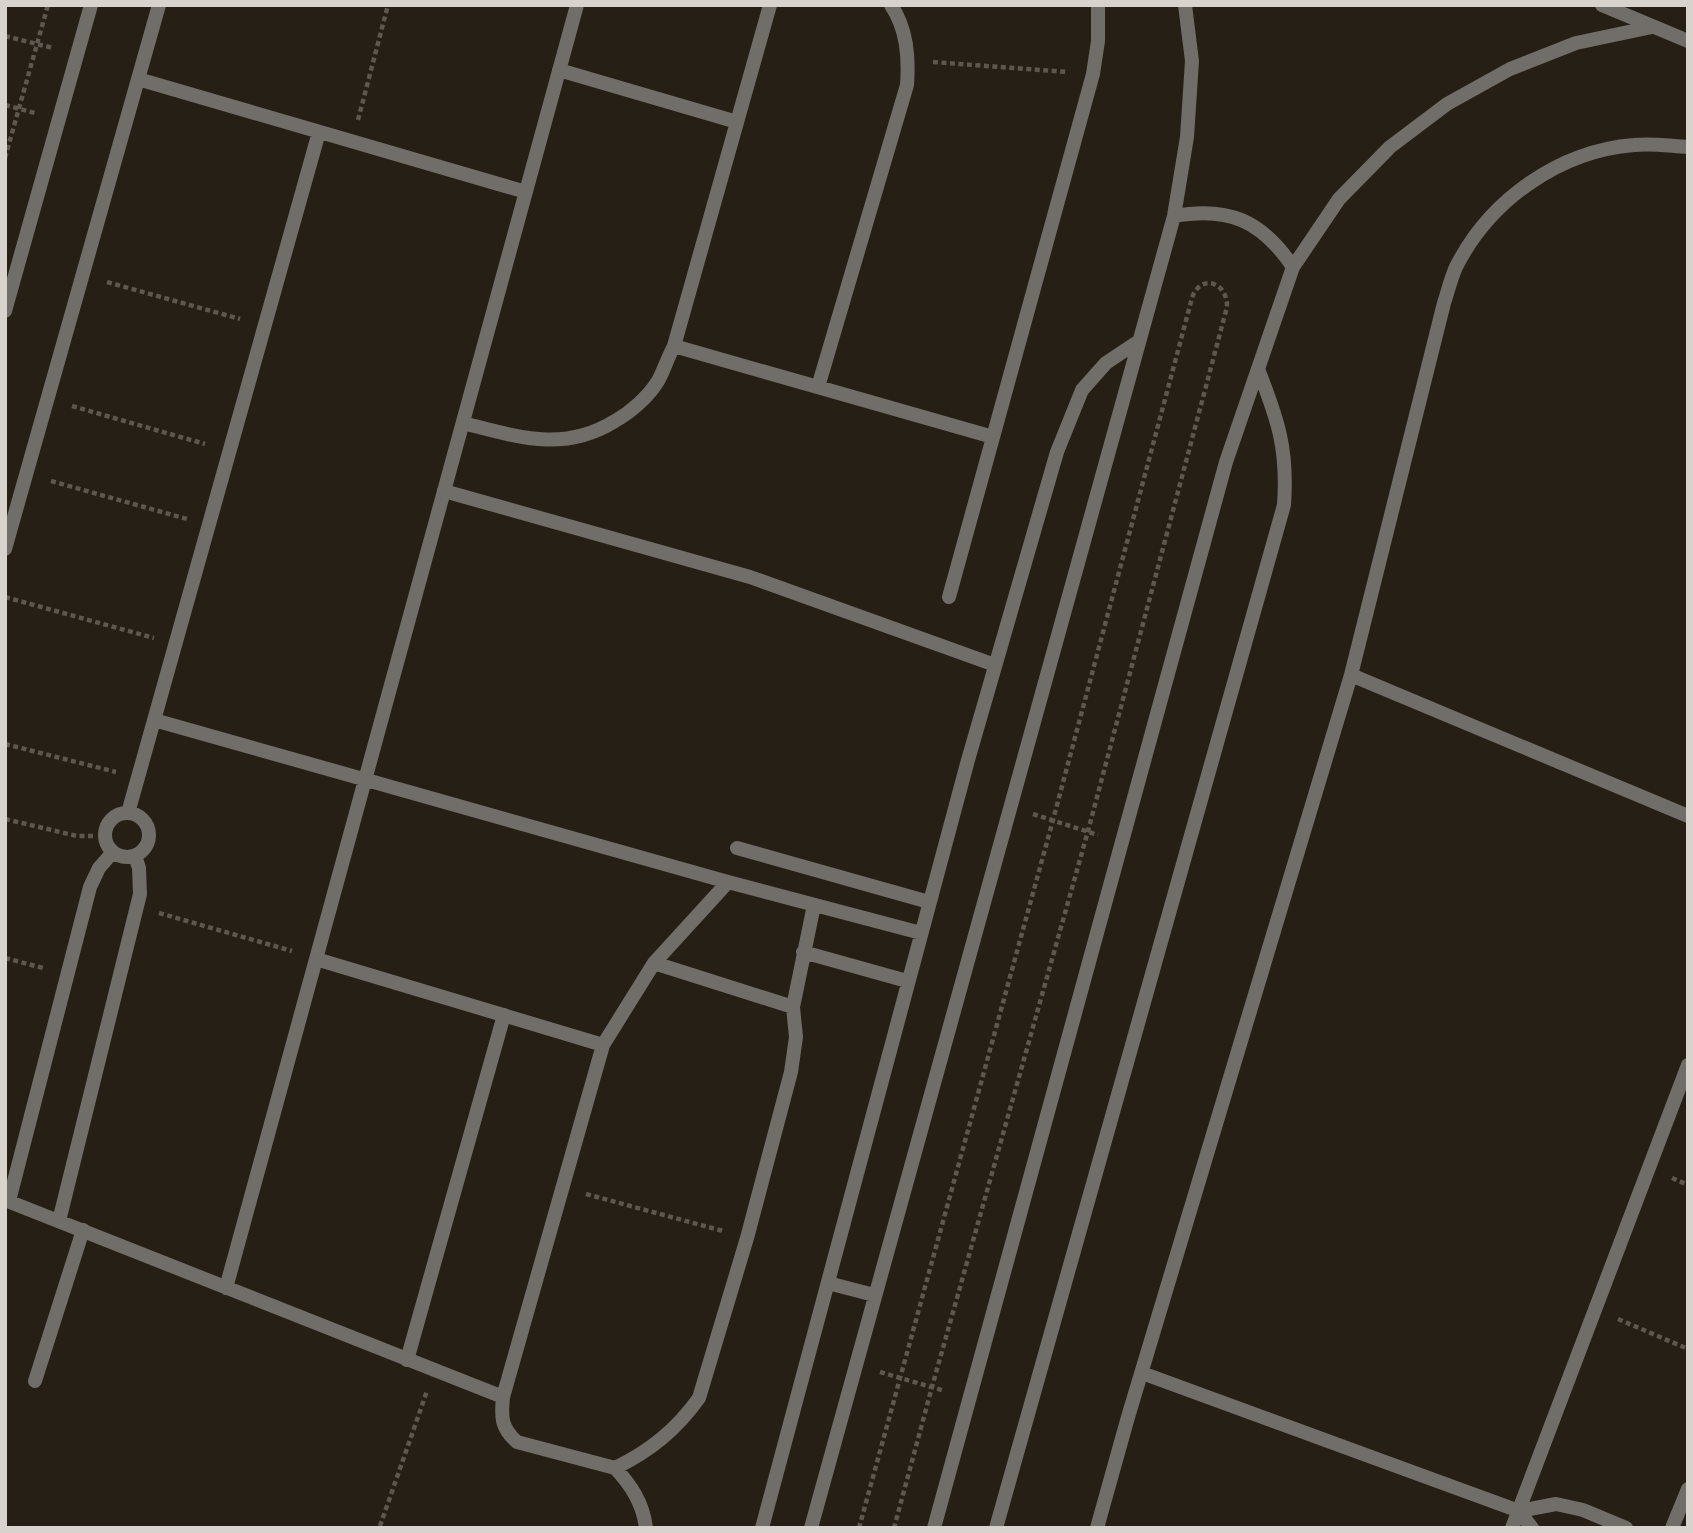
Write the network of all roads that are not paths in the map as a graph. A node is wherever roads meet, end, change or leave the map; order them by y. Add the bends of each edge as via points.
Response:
1 (91, 5) edge
2 (159, 5) edge
3 (577, 5) edge
4 (770, 5) edge
5 (891, 5) edge
6 (1098, 5) edge
7 (1185, 5) edge
8 (1602, 5) edge
9 (1652, 27) junction
10 (1688, 41) edge
11 (559, 70) junction
12 (138, 79) junction
13 (737, 122) junction
14 (319, 132) junction
15 (1688, 147) edge
16 (526, 192) junction
17 (1174, 216) junction
18 (1293, 267) junction
19 (5, 311) edge
20 (1139, 341) junction
21 (674, 346) junction
22 (1258, 369) junction
23 (818, 387) junction
24 (463, 424) junction
25 (993, 437) junction
26 (444, 491) junction
27 (5, 549) edge
28 (950, 597) dead end
29 (995, 665) junction
30 (1351, 676) junction
31 (153, 720) junction
32 (365, 780) junction
33 (128, 813) junction
34 (1688, 816) edge
35 (737, 848) dead end
36 (113, 852) junction
37 (135, 856) junction
38 (728, 882) junction
39 (929, 902) junction
40 (814, 905) junction
41 (921, 933) junction
42 (803, 952) junction
43 (316, 958) junction
44 (654, 963) junction
45 (908, 981) junction
46 (793, 1007) junction
47 (504, 1015) junction
48 (603, 1045) junction
49 (1688, 1065) edge
50 (7, 1200) edge
51 (59, 1221) junction
52 (83, 1230) junction
53 (828, 1283) junction
54 (226, 1288) junction
55 (874, 1295) junction
56 (407, 1360) junction
57 (1142, 1373) junction
58 (35, 1381) dead end
59 (503, 1397) junction
60 (615, 1468) junction
61 (1688, 1489) edge
62 (1519, 1511) junction
63 (646, 1528) edge
64 (762, 1528) edge
65 (811, 1528) edge
66 (934, 1528) edge
67 (996, 1528) edge
68 (1097, 1528) edge
69 (1512, 1528) edge
70 (1532, 1528) edge
71 (1626, 1528) edge
72 (1672, 1528) edge

1 - 19 street
2 - 12 street
3 - 11 street
4 - 13 street
5 - 23 street via 904,35 907,85
6 - 25 street via 1093,74
7 - 17 street via 1192,61 1187,137
8 - 9 street
9 - 10 street
9 - 18 street via 1576,43 1510,69 1447,104 1390,147 1339,199
11 - 13 street
11 - 16 street
12 - 14 street
12 - 27 street
13 - 21 street
14 - 16 street
14 - 31 street
15 - 30 street via 1634,145 1579,156 1529,182 1487,220 1462,258 1444,303
16 - 24 street
17 - 18 street via 1221,213 1243,220 1264,231
17 - 20 street
18 - 22 street
20 - 29 street via 1106,363 1082,390 1057,452
20 - 55 street
21 - 23 street
21 - 24 street via 649,392 631,412 597,432 559,441 519,438
22 - 66 street via 1227,462
22 - 67 street via 1281,432 1287,469 1284,505
23 - 25 street
24 - 26 street
25 - 28 street
26 - 29 street via 750,577
26 - 32 street
29 - 39 street
30 - 34 street
30 - 57 street
31 - 32 street
31 - 33 street
32 - 38 street
32 - 43 street
33 - 36 street via 117,815 105,833
33 - 37 street via 147,825 149,837 145,849
35 - 39 street
36 - 37 street
36 - 50 street via 90,887
37 - 51 street via 141,881 137,906
38 - 40 street
38 - 44 street
39 - 41 street
40 - 41 street
40 - 42 street
41 - 45 street
42 - 45 street
42 - 46 street
43 - 47 street
43 - 54 street
44 - 46 street
44 - 48 street
45 - 53 street
46 - 60 street via 792,1072 699,1398 662,1440
47 - 48 street
47 - 56 street
48 - 59 street
49 - 62 street
50 - 51 street
51 - 52 street
52 - 54 street
52 - 58 street
53 - 55 street
53 - 64 street
54 - 56 street
55 - 65 street
56 - 59 street
57 - 62 street
57 - 68 street
59 - 60 street via 501,1419 517,1442
60 - 63 street via 639,1501
61 - 72 street
62 - 69 street
62 - 70 street
62 - 71 street via 1556,1504

